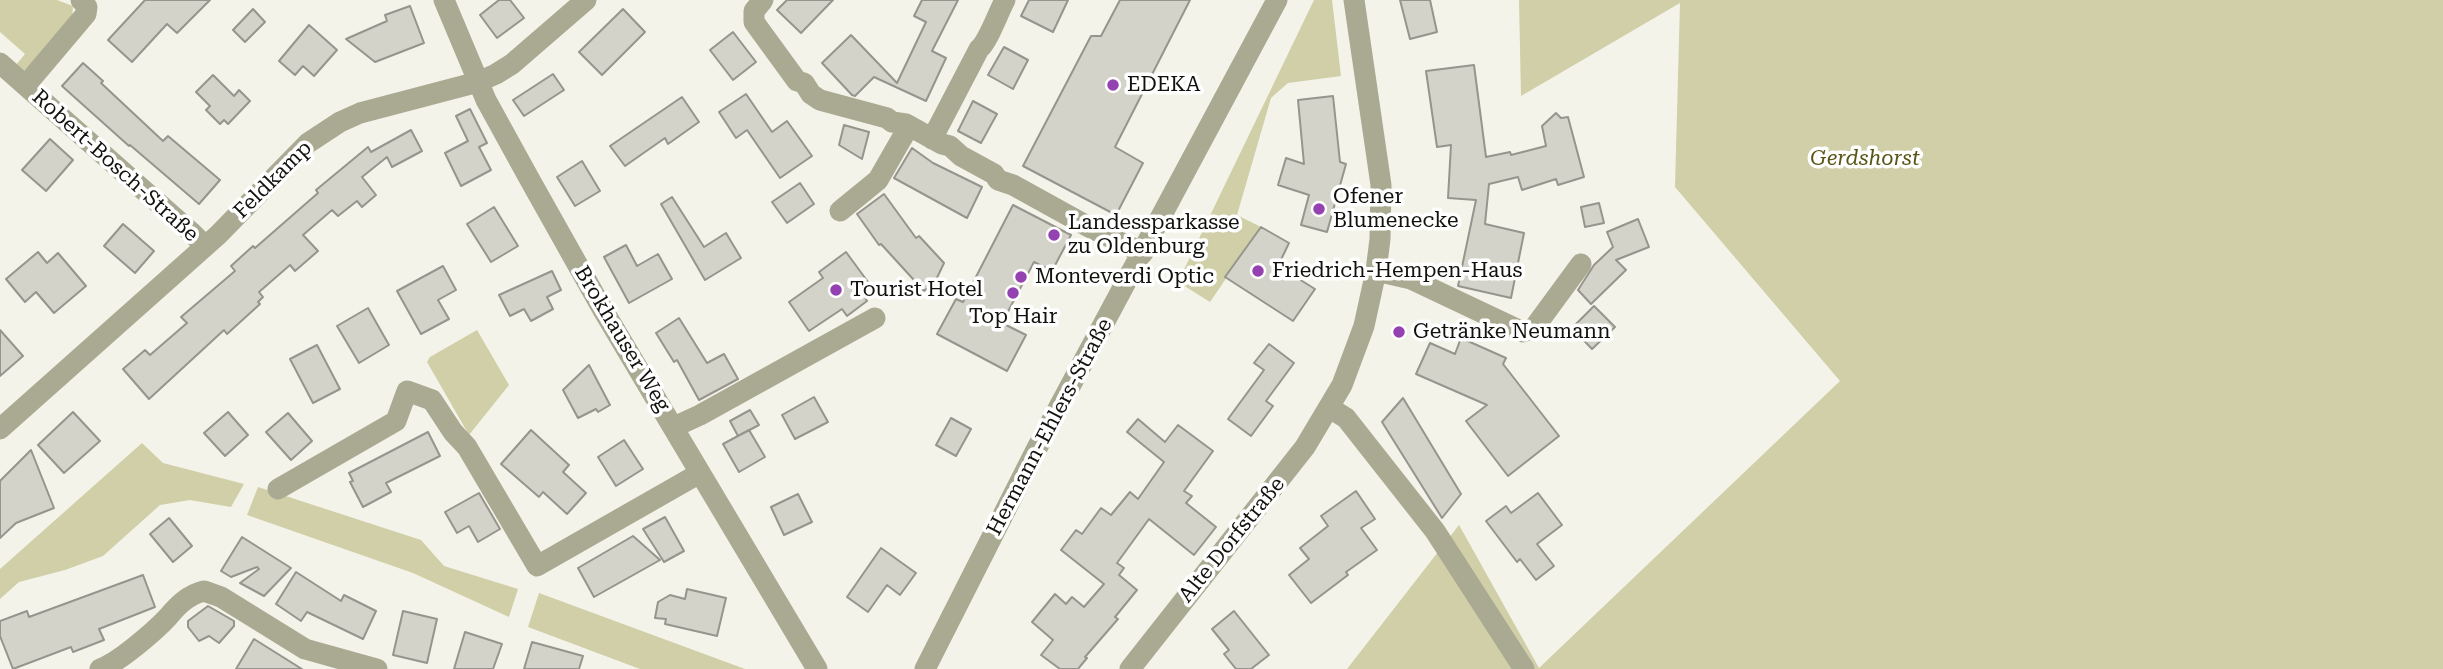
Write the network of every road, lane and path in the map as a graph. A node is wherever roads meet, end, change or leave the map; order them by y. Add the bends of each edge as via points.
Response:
1 (81, 0) edge
2 (444, 0) edge
3 (586, 0) edge
4 (763, 0) edge
5 (1005, 0) edge
6 (1277, 0) edge
7 (1354, 0) edge
8 (0, 63) edge
9 (478, 82) junction
10 (26, 85) junction
11 (909, 126) junction
12 (932, 139) junction
13 (840, 211) dead end
14 (205, 246) junction
15 (1143, 253) junction
16 (1581, 264) dead end
17 (1376, 271) junction
18 (875, 318) dead end
19 (1330, 408) junction
20 (674, 427) junction
21 (0, 429) edge
22 (700, 473) junction
23 (278, 489) dead end
24 (363, 667) edge
25 (100, 669) edge
26 (817, 669) edge
27 (925, 669) edge
28 (1130, 669) edge
29 (1524, 669) edge

1 - 10 street, Robert-Bosch-Straße via 87,7 84,17
2 - 9 street, Brokhauser Weg
3 - 9 street, Feldkamp via 512,64
4 - 11 street via 754,11 754,22 815,98
5 - 12 street
6 - 15 street, Hermann-Ehlers-Straße
7 - 17 street, Alte Dorfstraße via 1381,185
8 - 10 street, Robert-Bosch-Straße
9 - 14 street, Feldkamp via 360,113 325,130
9 - 20 street, Brokhauser Weg via 603,310
10 - 14 street, Robert-Bosch-Straße
11 - 12 street
11 - 13 street via 878,180
12 - 15 street via 998,180
14 - 21 street, Feldkamp
15 - 27 street, Hermann-Ehlers-Straße
16 - 17 street via 1534,328 1523,331 1411,279
17 - 19 street, Alte Dorfstraße via 1364,326
18 - 20 street
19 - 28 street, Alte Dorfstraße via 1306,447
19 - 29 street via 1346,418 1435,531
20 - 22 street, Brokhauser Weg
22 - 23 street via 537,566 467,447 432,400 407,391 396,421
22 - 26 street, Brokhauser Weg
24 - 25 street via 305,649 204,591 175,607 117,660

